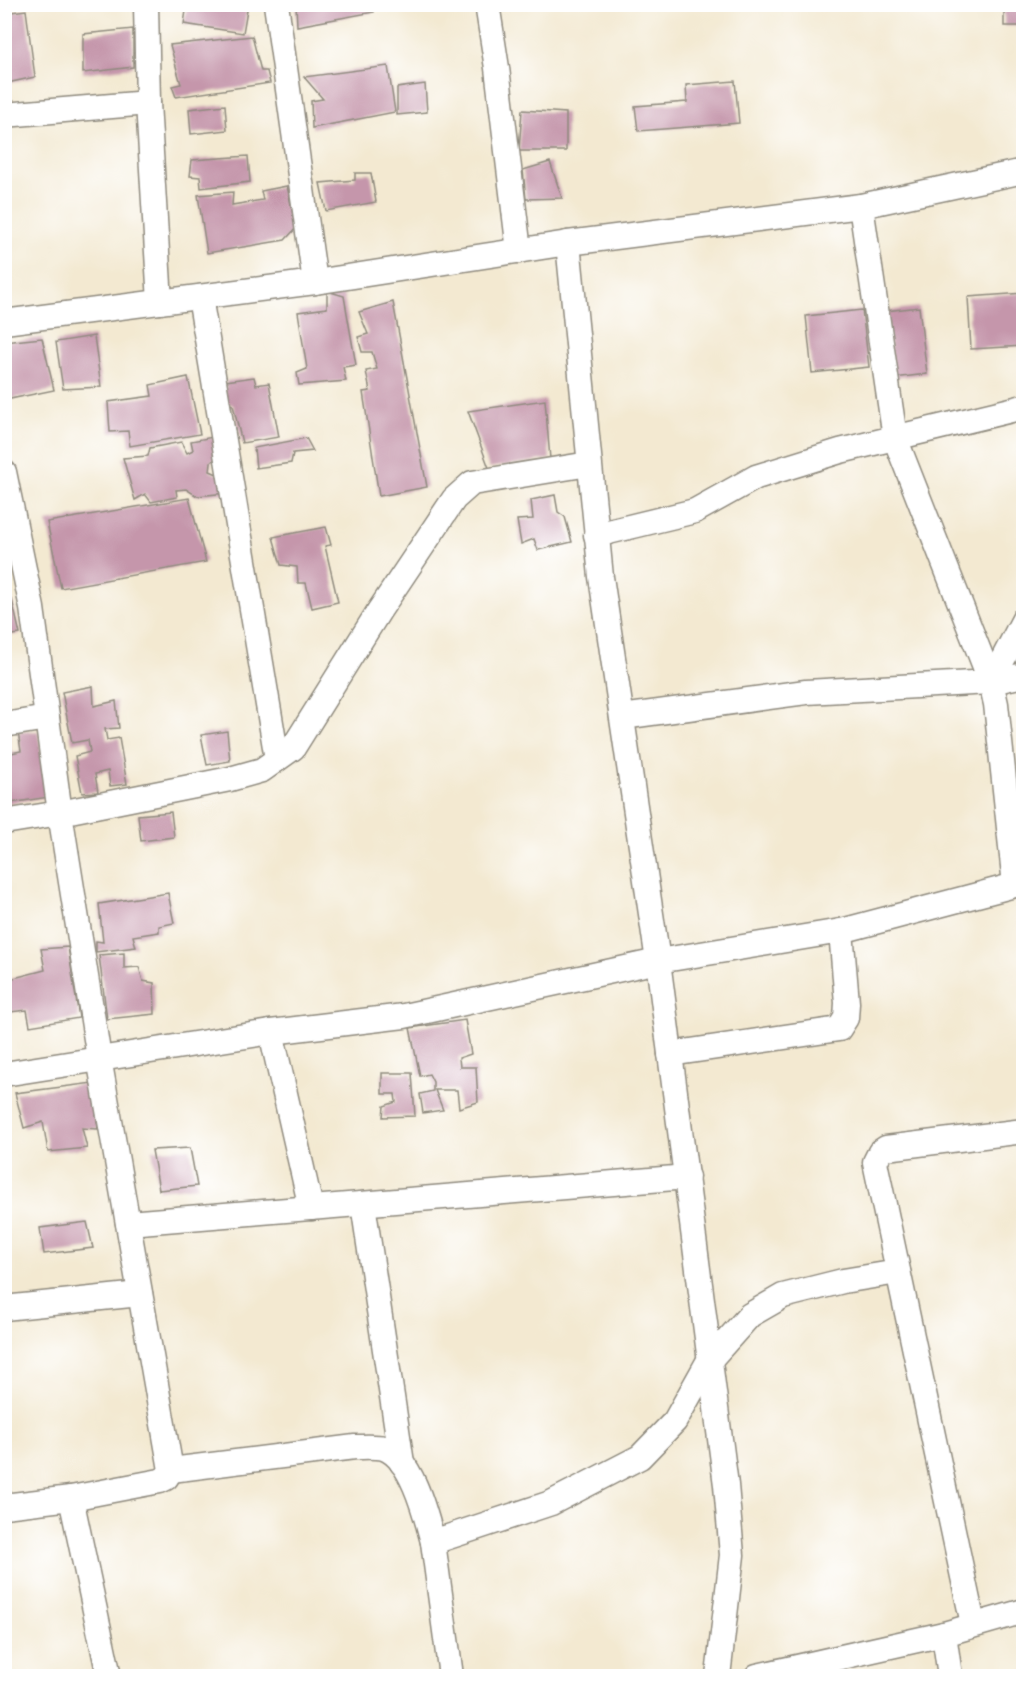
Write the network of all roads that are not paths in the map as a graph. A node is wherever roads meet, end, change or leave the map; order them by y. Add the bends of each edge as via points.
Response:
1 (146, 4) edge
2 (276, 4) edge
3 (488, 4) edge
4 (148, 103) junction
5 (4, 115) edge
6 (1023, 171) edge
7 (861, 206) junction
8 (568, 243) junction
9 (519, 251) junction
10 (315, 282) junction
11 (200, 297) junction
12 (160, 302) junction
13 (4, 322) edge
14 (1023, 407) edge
15 (895, 438) junction
16 (589, 464) junction
17 (4, 472) edge
18 (596, 535) junction
19 (11, 540) edge
20 (1023, 619) edge
21 (1023, 675) edge
22 (991, 682) junction
23 (622, 717) junction
24 (47, 718) junction
25 (4, 725) edge
26 (278, 759) junction
27 (60, 813) junction
28 (4, 822) edge
29 (1019, 885) edge
30 (841, 931) junction
31 (658, 961) junction
32 (271, 1032) junction
33 (670, 1054) junction
34 (99, 1058) junction
35 (4, 1074) edge
36 (1023, 1131) edge
37 (687, 1177) junction
38 (363, 1204) junction
39 (311, 1208) junction
40 (128, 1223) junction
41 (898, 1272) junction
42 (140, 1294) junction
43 (4, 1308) edge
44 (708, 1362) junction
45 (402, 1462) junction
46 (171, 1470) junction
47 (71, 1498) junction
48 (4, 1506) edge
49 (433, 1542) junction
50 (1023, 1611) edge
51 (973, 1624) junction
52 (944, 1634) junction
53 (110, 1677) edge
54 (451, 1677) edge
55 (718, 1677) edge
56 (757, 1677) edge
57 (950, 1677) edge

1 - 4 street
2 - 10 street
3 - 9 street
4 - 5 street
4 - 12 street
6 - 7 street
7 - 8 street
7 - 15 street
8 - 9 street
8 - 16 street
9 - 10 street
10 - 11 street
11 - 12 street
11 - 26 street
12 - 13 street
14 - 15 street
15 - 18 street via 756,477 695,511
15 - 22 street
16 - 18 street
16 - 26 street via 472,483 454,499 294,748
17 - 19 street
18 - 23 street
19 - 24 street via 32,608
20 - 22 street
21 - 22 street
22 - 23 street via 806,692
22 - 29 street
23 - 31 street
24 - 25 street
24 - 27 street
26 - 27 street via 262,770 230,779
27 - 28 street
27 - 34 street
29 - 30 street
30 - 31 street
30 - 33 street via 847,1003 846,1018 839,1029
31 - 32 street via 404,1016
31 - 33 street
32 - 34 street
32 - 39 street
33 - 37 street
34 - 35 street
34 - 40 street
36 - 41 street via 886,1148 880,1152 875,1162
37 - 38 street
37 - 44 street
38 - 39 street
38 - 45 street
39 - 40 street
40 - 42 street
41 - 44 street via 783,1296 750,1315
41 - 51 street
42 - 43 street
42 - 46 street
44 - 49 street via 675,1421 640,1456 551,1503
44 - 55 street via 732,1555
45 - 46 street via 384,1448 355,1447
45 - 49 street via 419,1494
46 - 47 street via 159,1481
47 - 48 street
47 - 53 street
49 - 54 street
50 - 51 street
51 - 52 street
52 - 56 street
52 - 57 street

